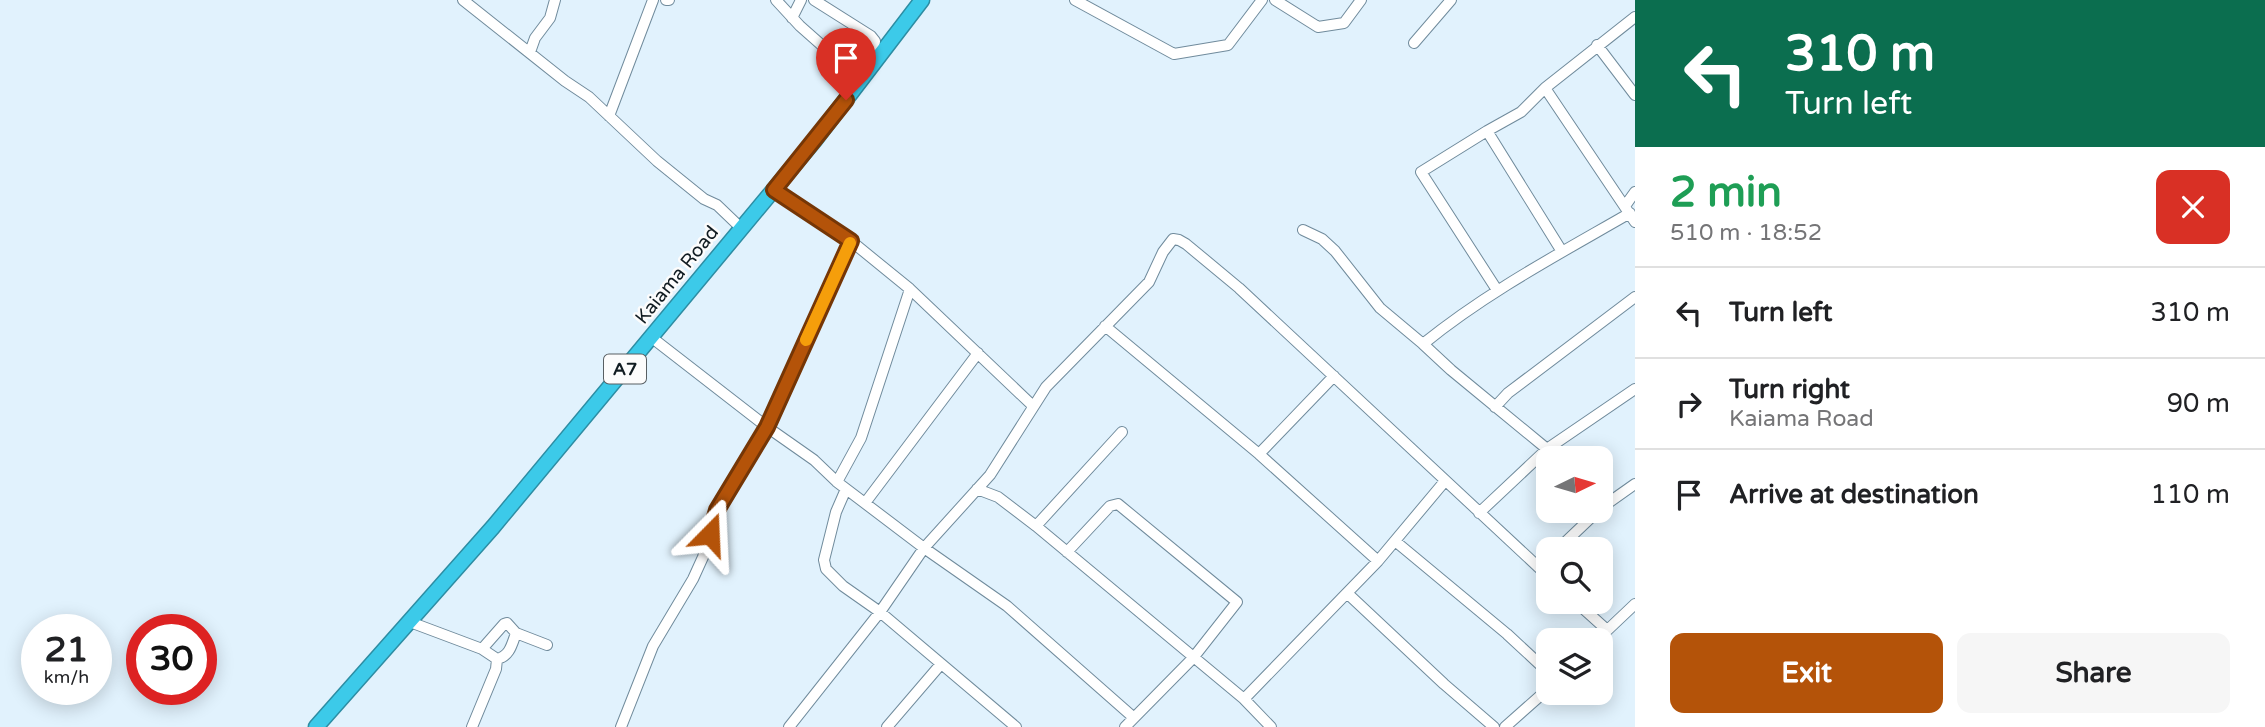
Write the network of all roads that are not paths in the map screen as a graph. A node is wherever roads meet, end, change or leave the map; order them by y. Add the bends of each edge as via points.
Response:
1 (463, 0) edge
2 (555, 0) edge
3 (653, 0) edge
4 (776, 0) edge
5 (801, 0) edge
6 (814, 0) edge
7 (922, 0) edge
8 (1075, 0) edge
9 (1262, 0) edge
10 (1275, 0) edge
11 (1361, 0) edge
12 (1451, 0) edge
13 (1635, 17) edge
14 (792, 18) junction
15 (1414, 43) dead end
16 (1597, 45) junction
17 (530, 52) junction
18 (858, 77) junction
19 (1545, 88) junction
20 (1635, 95) edge
21 (608, 117) junction
22 (1487, 131) junction
23 (774, 190) junction
24 (1635, 192) edge
25 (1630, 214) edge
26 (741, 228) junction
27 (1303, 230) dead end
28 (851, 241) junction
29 (1561, 250) junction
30 (910, 289) junction
31 (1497, 290) junction
32 (1635, 297) edge
33 (1105, 326) junction
34 (651, 337) junction
35 (1423, 344) junction
36 (978, 353) junction
37 (1334, 376) junction
38 (1635, 389) edge
39 (1033, 406) junction
40 (1495, 407) junction
41 (767, 427) junction
42 (1122, 432) dead end
43 (1534, 439) junction
44 (1543, 446) edge
45 (1551, 446) edge
46 (1259, 454) junction
47 (1534, 461) joint
48 (1445, 481) junction
49 (837, 482) junction
50 (1635, 484) edge
51 (846, 489) junction
52 (977, 489) junction
53 (1614, 500) edge
54 (865, 503) junction
55 (1479, 513) junction
56 (1586, 523) edge
57 (1036, 526) junction
58 (1571, 537) edge
59 (1395, 541) junction
60 (924, 548) junction
61 (1067, 552) junction
62 (1378, 561) junction
63 (1536, 565) edge
64 (1347, 593) junction
65 (1635, 604) edge
66 (880, 612) junction
67 (1589, 614) edge
68 (410, 622) junction
69 (1605, 628) edge
70 (1609, 628) edge
71 (516, 633) junction
72 (547, 645) dead end
73 (482, 649) junction
74 (1193, 658) junction
75 (497, 659) junction
76 (1536, 661) edge
77 (942, 664) junction
78 (1244, 699) junction
79 (1536, 700) edge
80 (1133, 717) junction
81 (1514, 719) junction
82 (1269, 726) edge
83 (316, 727) edge
84 (472, 727) edge
85 (621, 727) edge
86 (789, 727) edge
87 (887, 727) edge
88 (1016, 727) edge
89 (1125, 727) edge
90 (1494, 727) edge
91 (1505, 727) edge
92 (1523, 727) edge

1 - 17 street
2 - 17 street via 550,19
3 - 21 street
4 - 14 street
5 - 14 street
6 - 18 street via 875,41
7 - 18 highway, Kaiama Road / A7
8 - 9 street via 1174,54 1228,45
10 - 11 street via 1318,27 1344,23
12 - 15 street
13 - 16 street
14 - 18 street
16 - 19 street
16 - 20 street
17 - 21 street
18 - 23 highway, Kaiama Road / A7
19 - 22 street via 1521,112
19 - 25 street
21 - 26 street
22 - 29 street
22 - 31 street via 1422,172
23 - 26 highway, Kaiama Road / A7
23 - 28 street
24 - 25 street
25 - 29 street
26 - 34 highway, Kaiama Road / A7
27 - 35 street via 1335,251 1380,308
28 - 30 street
28 - 41 street
29 - 31 street
30 - 36 street
30 - 49 street via 861,438
31 - 35 street
32 - 40 street
33 - 37 street via 1149,282 1169,243 1179,240
33 - 39 street
33 - 46 street
34 - 41 street
34 - 68 highway, Kaiama Road / A7
35 - 40 street
36 - 39 street
36 - 54 street
37 - 46 street
37 - 48 street
38 - 45 street
39 - 52 street
40 - 43 street
41 - 49 street
41 - 85 street via 717,510 703,557 653,646
42 - 57 street
43 - 44 street
43 - 47 street
46 - 62 street
47 - 55 street
48 - 55 street
48 - 59 street
49 - 51 street
50 - 53 street
51 - 54 street
51 - 66 street via 824,564 843,586
52 - 57 street via 998,497
52 - 60 street
54 - 60 street
55 - 63 street
56 - 58 street
57 - 61 street
59 - 62 street
59 - 76 street
60 - 66 street
60 - 80 street via 1007,606
61 - 74 street
61 - 74 street via 1110,506 1118,503 1124,507 1237,603
62 - 64 street
64 - 78 street
64 - 90 street
65 - 70 street
66 - 77 street
66 - 86 street
67 - 69 street
68 - 73 street
68 - 83 highway, Kaiama Road / A7
71 - 72 street
71 - 73 street via 504,624
71 - 75 street via 508,653
73 - 75 street
74 - 78 street
74 - 80 street
75 - 84 street
77 - 87 street
77 - 88 street
78 - 82 street
79 - 81 street
80 - 89 street
81 - 91 street
81 - 92 street

